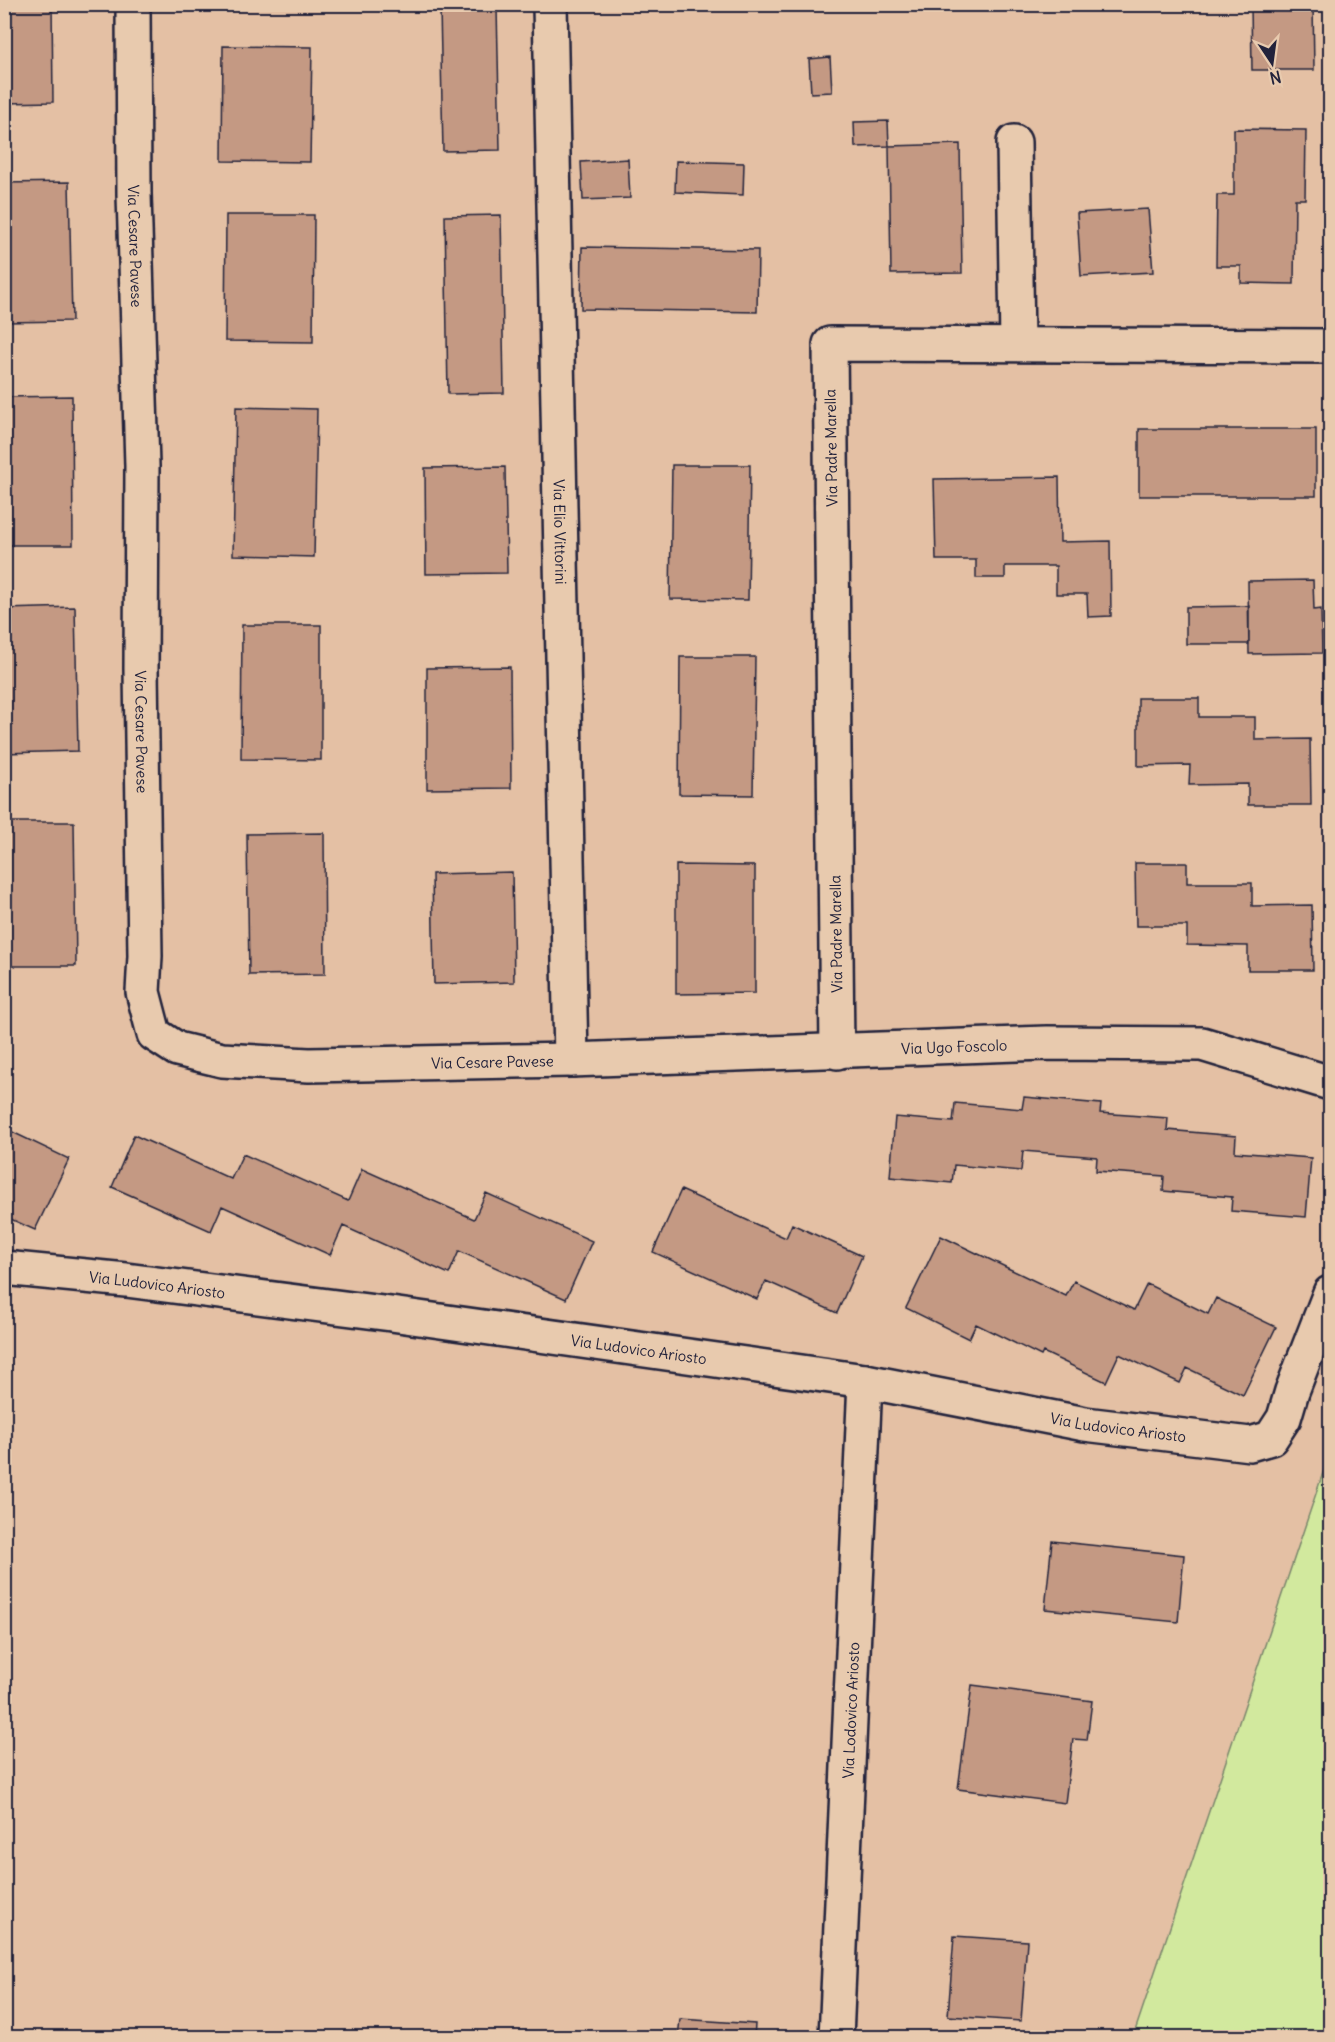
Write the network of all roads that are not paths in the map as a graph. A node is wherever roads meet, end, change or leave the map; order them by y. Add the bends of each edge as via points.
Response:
1 (133, 4) edge
2 (550, 4) edge
3 (1014, 142) dead end
4 (1017, 345) junction
5 (1330, 346) edge
6 (837, 1052) junction
7 (571, 1060) junction
8 (1330, 1083) edge
9 (4, 1268) edge
10 (1330, 1293) edge
11 (865, 1382) junction
12 (836, 2037) edge

1 - 7 street, Via Cesare Pavese via 142,466 143,992 154,1034 177,1049 222,1060 265,1063
2 - 7 street, Via Elio Vittorini
3 - 4 street
4 - 5 street, Via Padre Marella
4 - 6 street, Via Padre Marella via 830,344
6 - 7 street, Via Ugo Foscolo
6 - 8 street, Via Ugo Foscolo via 1047,1042 1202,1044
9 - 11 street, Via Ludovico Ariosto via 391,1314
10 - 11 street, Via Ludovico Ariosto via 1284,1418 1271,1438 1250,1444 1085,1424
11 - 12 street, Via Lodovico Ariosto

